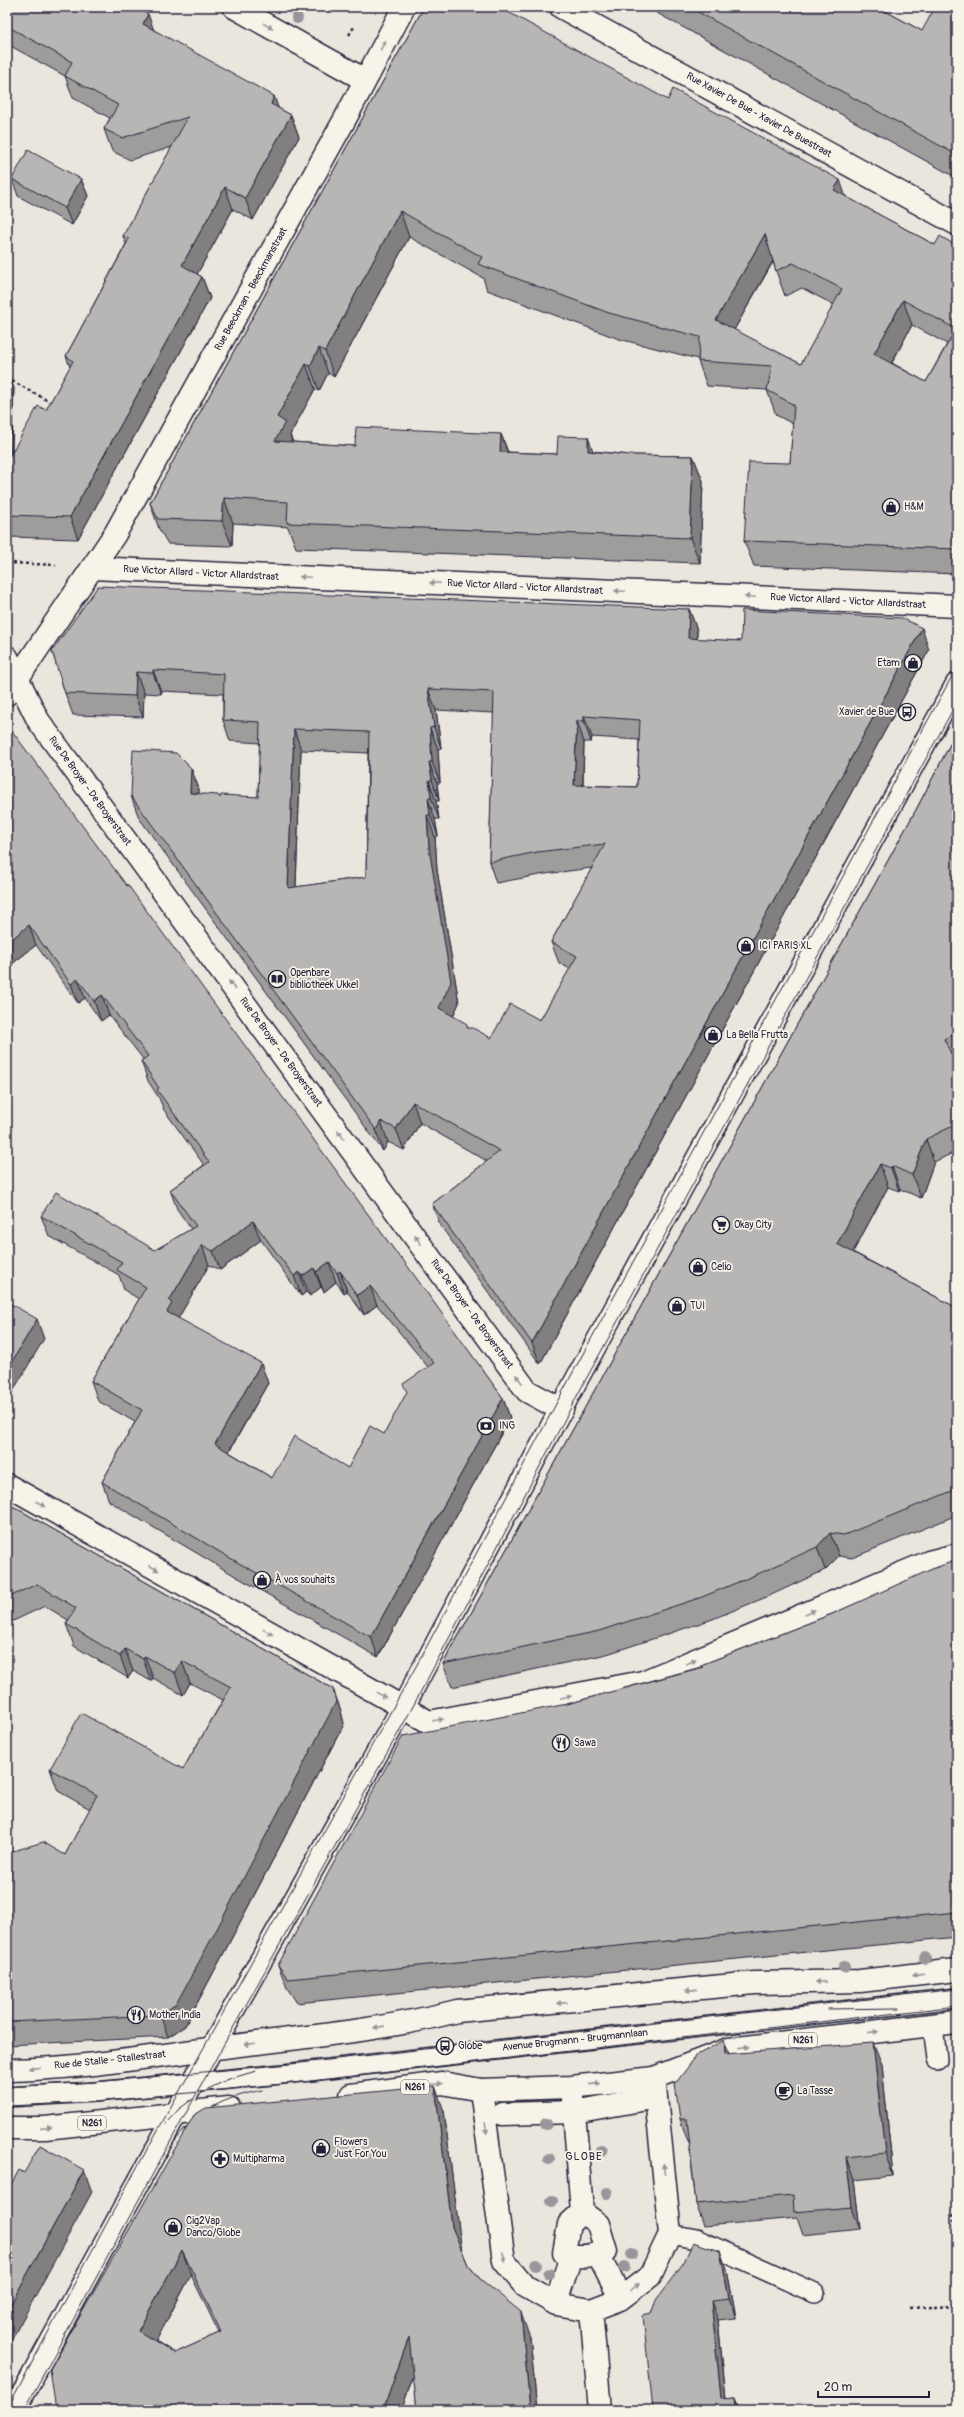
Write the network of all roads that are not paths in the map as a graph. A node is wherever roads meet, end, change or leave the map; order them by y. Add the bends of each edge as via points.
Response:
1 (234, 7) edge
2 (404, 7) edge
3 (560, 7) edge
4 (366, 80) junction
5 (957, 224) edge
6 (92, 568) junction
7 (957, 606) edge
8 (7, 657) edge
9 (957, 684) edge
10 (12, 687) edge
11 (562, 1410) junction
12 (7, 1485) edge
13 (957, 1555) edge
14 (403, 1707) junction
15 (957, 1970) edge
16 (957, 1998) edge
17 (957, 2022) edge
18 (933, 2025) junction
19 (212, 2048) junction
20 (937, 2060) dead end
21 (7, 2070) edge
22 (654, 2078) junction
23 (194, 2083) junction
24 (481, 2090) junction
25 (7, 2097) edge
26 (328, 2098) edge
27 (641, 2100) dead end
28 (251, 2106) edge
29 (574, 2106) junction
30 (176, 2114) junction
31 (502, 2114) dead end
32 (7, 2128) edge
33 (582, 2212) junction
34 (670, 2234) junction
35 (598, 2254) junction
36 (571, 2256) junction
37 (615, 2287) dead end
38 (559, 2292) dead end
39 (814, 2293) dead end
40 (591, 2310) junction
41 (14, 2410) edge
42 (600, 2410) edge

1 -> 4 street
4 -> 2 street, Rue Beeckman - Beeckmanstraat
3 - 5 street, Rue Xavier De Bue - Xavier De Buestraat
4 - 6 street, Rue Beeckman - Beeckmanstraat via 118,527
7 -> 6 street, Rue Victor Allard - Victor Allardstraat
6 - 10 street, Rue Beeckman - Beeckmanstraat
8 - 10 street
9 - 11 street
11 -> 10 street, Rue De Broyer - De Broyerstraat via 528,1391
11 - 14 street
12 -> 14 street
14 -> 13 street via 429,1722 643,1682 929,1562
14 - 19 street
15 -> 19 street via 860,1981 755,1983 457,2011 418,2021
16 - 23 lane, Avenue Brugmann - Brugmannlaan
17 - 18 street, N261
18 - 20 lane
22 -> 18 street, N261 via 729,2049
19 -> 21 street, Rue de Stalle - Stallestraat via 94,2063
19 - 23 street
24 -> 22 street, N261 via 571,2087
34 -> 22 street
23 - 25 lane
23 - 30 street
26 -> 24 street, N261 via 442,2083
24 -> 40 street via 504,2261 525,2286 556,2304
27 - 29 street
28 - 30 street, N261
29 - 31 street
29 - 33 street
32 -> 30 street, N261 via 45,2128
30 - 41 street
33 - 35 street via 598,2224 606,2251
33 - 36 street via 569,2224 564,2253
34 - 39 lane via 696,2239
40 -> 34 street via 620,2299 650,2276
35 - 36 street
35 - 37 street
36 - 38 street
40 - 42 street

